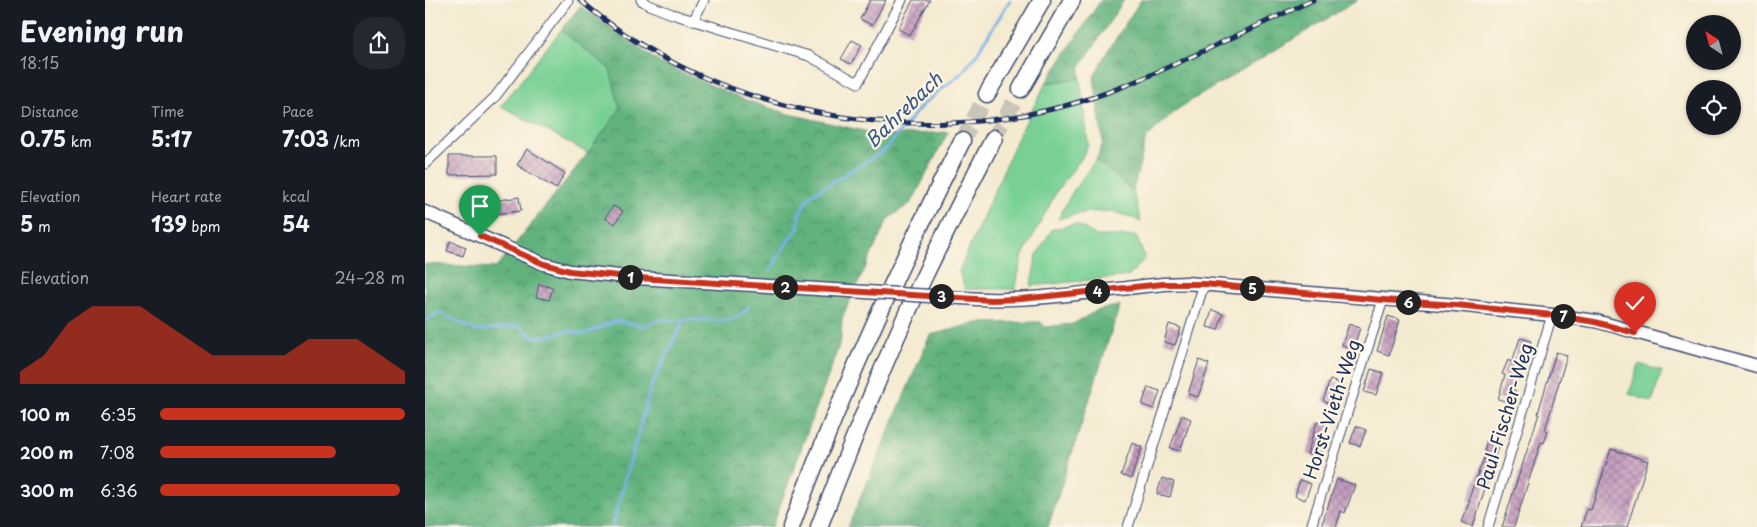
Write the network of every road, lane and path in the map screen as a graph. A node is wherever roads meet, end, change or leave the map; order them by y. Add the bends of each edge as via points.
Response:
1 (641, 0) edge
2 (704, 0) edge
3 (902, 0) edge
4 (1042, 0) edge
5 (1072, 0) edge
6 (568, 1) dead end
7 (693, 20) junction
8 (1021, 89) tunnel mouth
9 (987, 94) tunnel mouth
10 (994, 138) tunnel mouth
11 (962, 141) tunnel mouth
12 (425, 164) edge
13 (425, 212) edge
14 (1204, 284) junction
15 (1383, 300) junction
16 (1552, 315) junction
17 (1757, 366) edge
18 (791, 527) edge
19 (819, 527) edge
20 (1127, 527) edge
21 (1311, 527) edge
22 (1488, 527) edge

1 - 7 street
2 - 7 street
3 - 7 street via 858,83 809,56
4 - 9 highway
5 - 8 highway
6 - 12 street via 495,97
10 - 19 highway via 911,304
11 - 18 highway via 874,322 817,456
13 - 14 street, bridge via 544,264 570,271 638,278 991,300 1163,284
14 - 15 street
14 - 20 street
15 - 16 street
15 - 21 street, Horst-Vieth-Weg
16 - 17 street via 1595,322
16 - 22 street, Paul-Fischer-Weg

